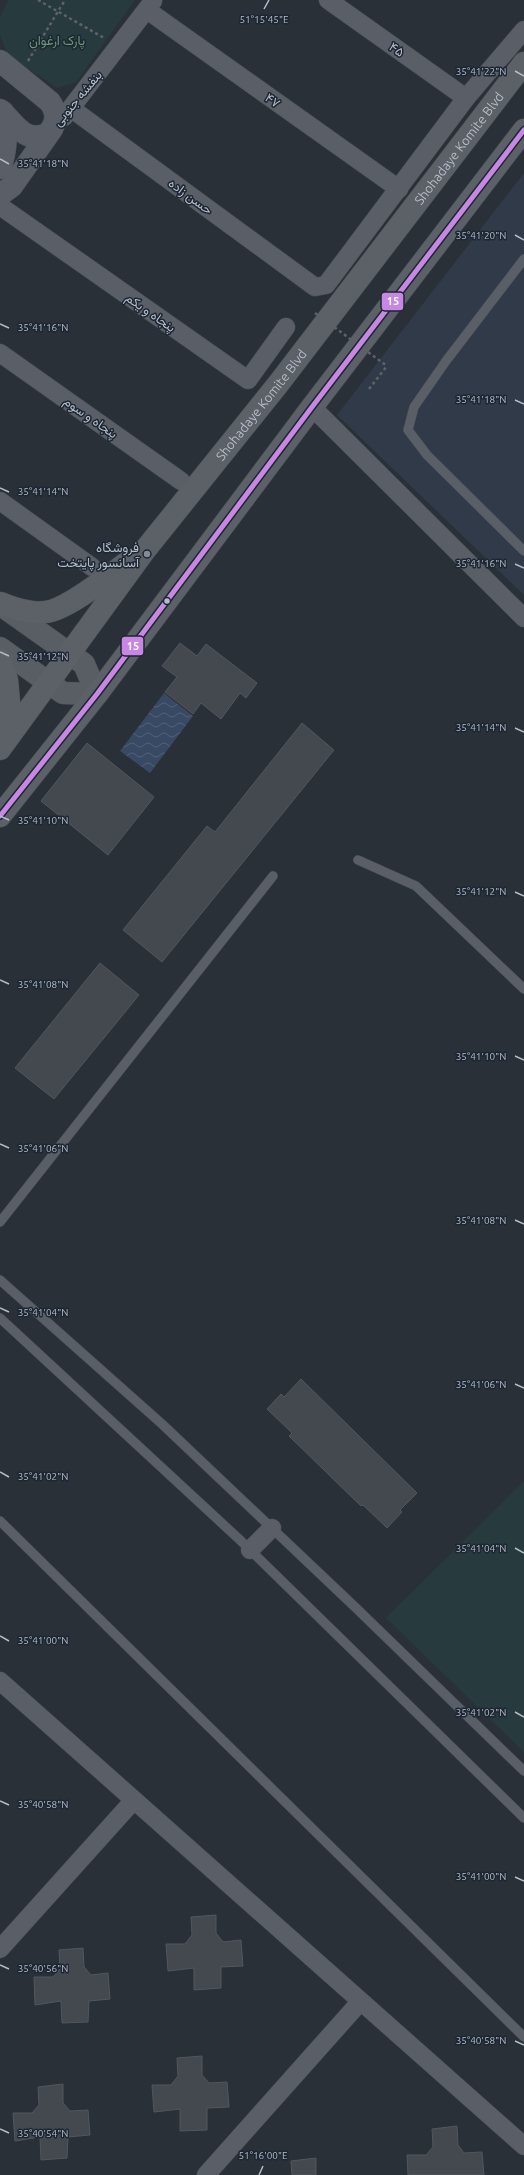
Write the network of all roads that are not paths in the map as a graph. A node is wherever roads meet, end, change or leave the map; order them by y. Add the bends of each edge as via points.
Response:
1 (328, 0) edge
2 (150, 5) edge
3 (524, 30) edge
4 (0, 62) edge
5 (524, 63) edge
6 (466, 98) junction
7 (72, 109) junction
8 (1, 111) edge
9 (52, 129) junction
10 (524, 130) edge
11 (0, 168) edge
12 (399, 189) junction
13 (0, 195) edge
14 (0, 206) edge
15 (524, 259) edge
16 (286, 327) dead end
17 (0, 353) edge
18 (312, 407) junction
19 (181, 481) dead end
20 (0, 501) edge
21 (145, 550) junction
22 (524, 551) edge
23 (92, 567) dead end
24 (0, 604) edge
25 (524, 618) edge
26 (0, 648) edge
27 (61, 648) junction
28 (0, 659) edge
29 (41, 677) junction
30 (98, 694) junction
31 (0, 742) edge
32 (0, 749) edge
33 (0, 816) edge
34 (358, 860) dead end
35 (273, 876) dead end
36 (524, 989) edge
37 (0, 1222) edge
38 (0, 1280) edge
39 (0, 1318) edge
40 (0, 1521) edge
41 (272, 1528) junction
42 (250, 1550) junction
43 (0, 1681) edge
44 (524, 1771) edge
45 (134, 1800) junction
46 (524, 1818) edge
47 (0, 1949) edge
48 (360, 2002) junction
49 (524, 2037) edge
50 (524, 2146) edge
51 (206, 2175) edge

1 - 6 street, ۴۵
2 - 7 street, بنفشه جنوبی
2 - 12 street, ۴۷
3 - 6 street
4 - 9 street via 50,102 54,108 55,122
5 - 21 main road, Shohadaye Komite Blvd via 279,383
6 - 12 street
7 - 9 street, بنفشه جنوبی
7 - 12 street, حسن زاده via 315,286 326,285
8 - 9 street via 26,135 40,137
8 - 11 street via 6,129 6,152
9 - 13 street, بنفشه جنوبی via 12,186
10 - 18 main road
14 - 16 street, پنجاه و یکم via 248,380
15 - 22 lane via 414,407 408,430 427,455
17 - 19 street, پنجاه و سوم
18 - 25 street
18 - 30 main road
20 - 23 street
21 - 24 main road via 57,609 31,612
21 - 27 main road, Shohadaye Komite Blvd
24 - 27 main road
26 - 29 main road
27 - 29 main road, Shohadaye Komite Blvd
27 - 30 main road via 84,664
28 - 31 main road via 7,680 10,712
29 - 30 main road via 63,693
29 - 32 main road, Shohadaye Komite Blvd
30 - 33 main road
34 - 36 lane via 416,886
35 - 37 lane
38 - 41 lane via 162,1424
39 - 42 lane
40 - 49 lane
41 - 42 street
41 - 44 lane
42 - 46 lane
43 - 45 street
45 - 47 street
45 - 48 street
48 - 50 street
48 - 51 street

